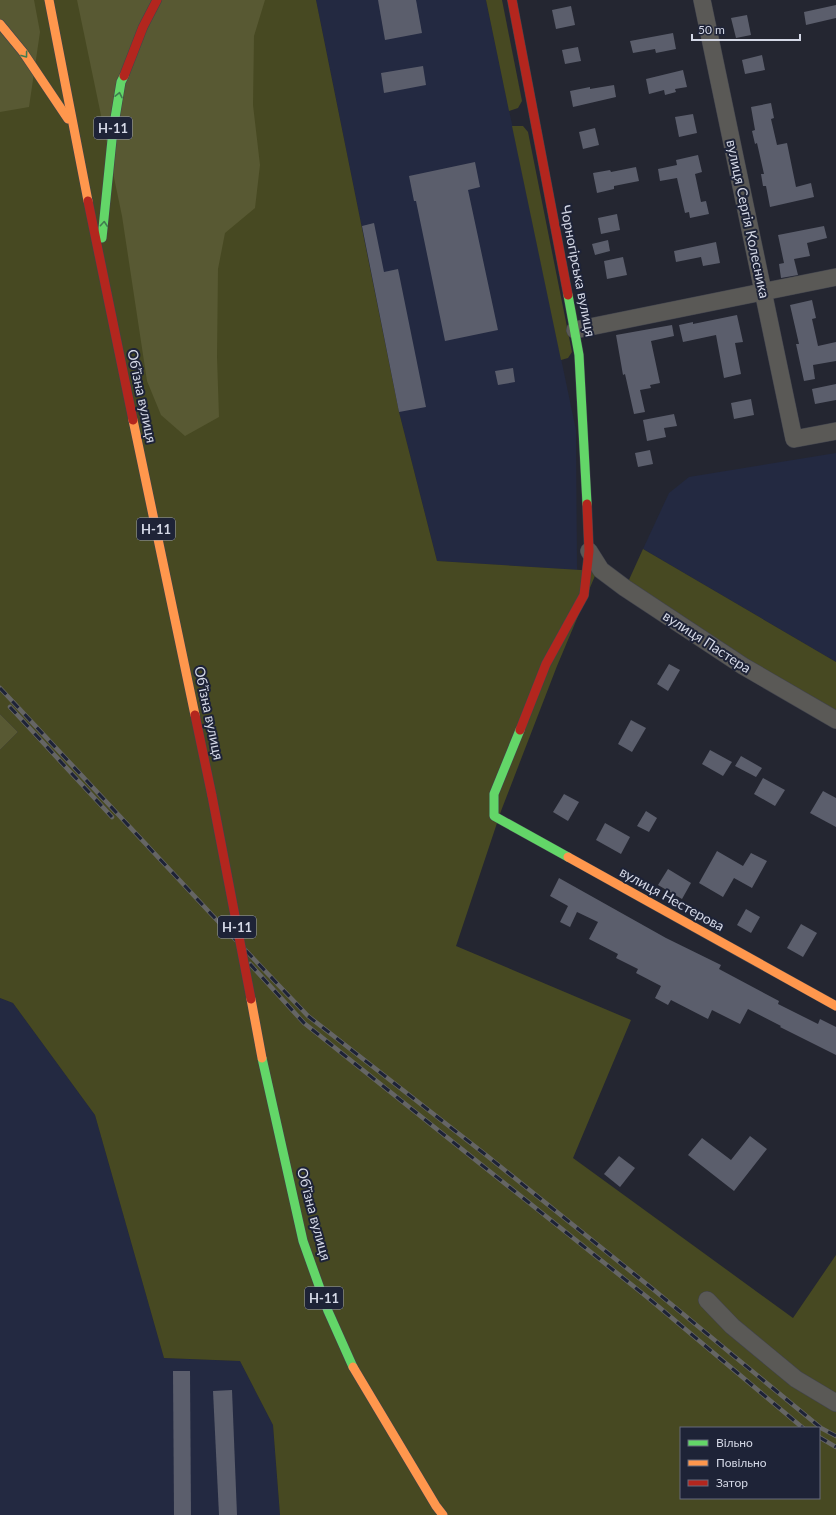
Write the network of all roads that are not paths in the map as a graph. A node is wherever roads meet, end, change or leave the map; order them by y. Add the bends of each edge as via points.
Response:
1 (49, 0) edge
2 (157, 0) edge
3 (512, 0) edge
4 (702, 0) edge
5 (0, 24) edge
6 (74, 127) junction
7 (100, 263) junction
8 (836, 277) edge
9 (763, 292) junction
10 (575, 330) junction
11 (836, 431) edge
12 (589, 551) junction
13 (836, 720) edge
14 (494, 816) joint
15 (836, 1006) edge
16 (707, 1300) dead end
17 (836, 1404) edge
18 (443, 1515) edge

1 - 6 main road, Обʼїзна вулиця / Н-11
7 -> 2 main road, Н-11 via 113,130 122,82 143,27
3 - 10 main road, Чорногірська вулиця
4 - 9 street, вулиця Сергія Колесника
5 -> 6 main road via 23,52
6 - 7 main road, Обʼїзна вулиця / Н-11
7 - 18 main road, Обʼїзна вулиця / Н-11, bridge via 212,796 262,1058 303,1241 328,1311 355,1371
8 - 9 street
9 - 10 street
9 - 11 street, вулиця Сергія Колесника via 794,439
10 - 12 main road, Чорногірська вулиця via 580,364
12 - 13 street, вулиця Пастера via 601,570 625,588 743,666
12 - 14 main road, Чорногірська вулиця via 584,595 546,664 494,794
14 - 15 main road, вулиця Нестерова
16 - 17 street via 732,1326 796,1379

